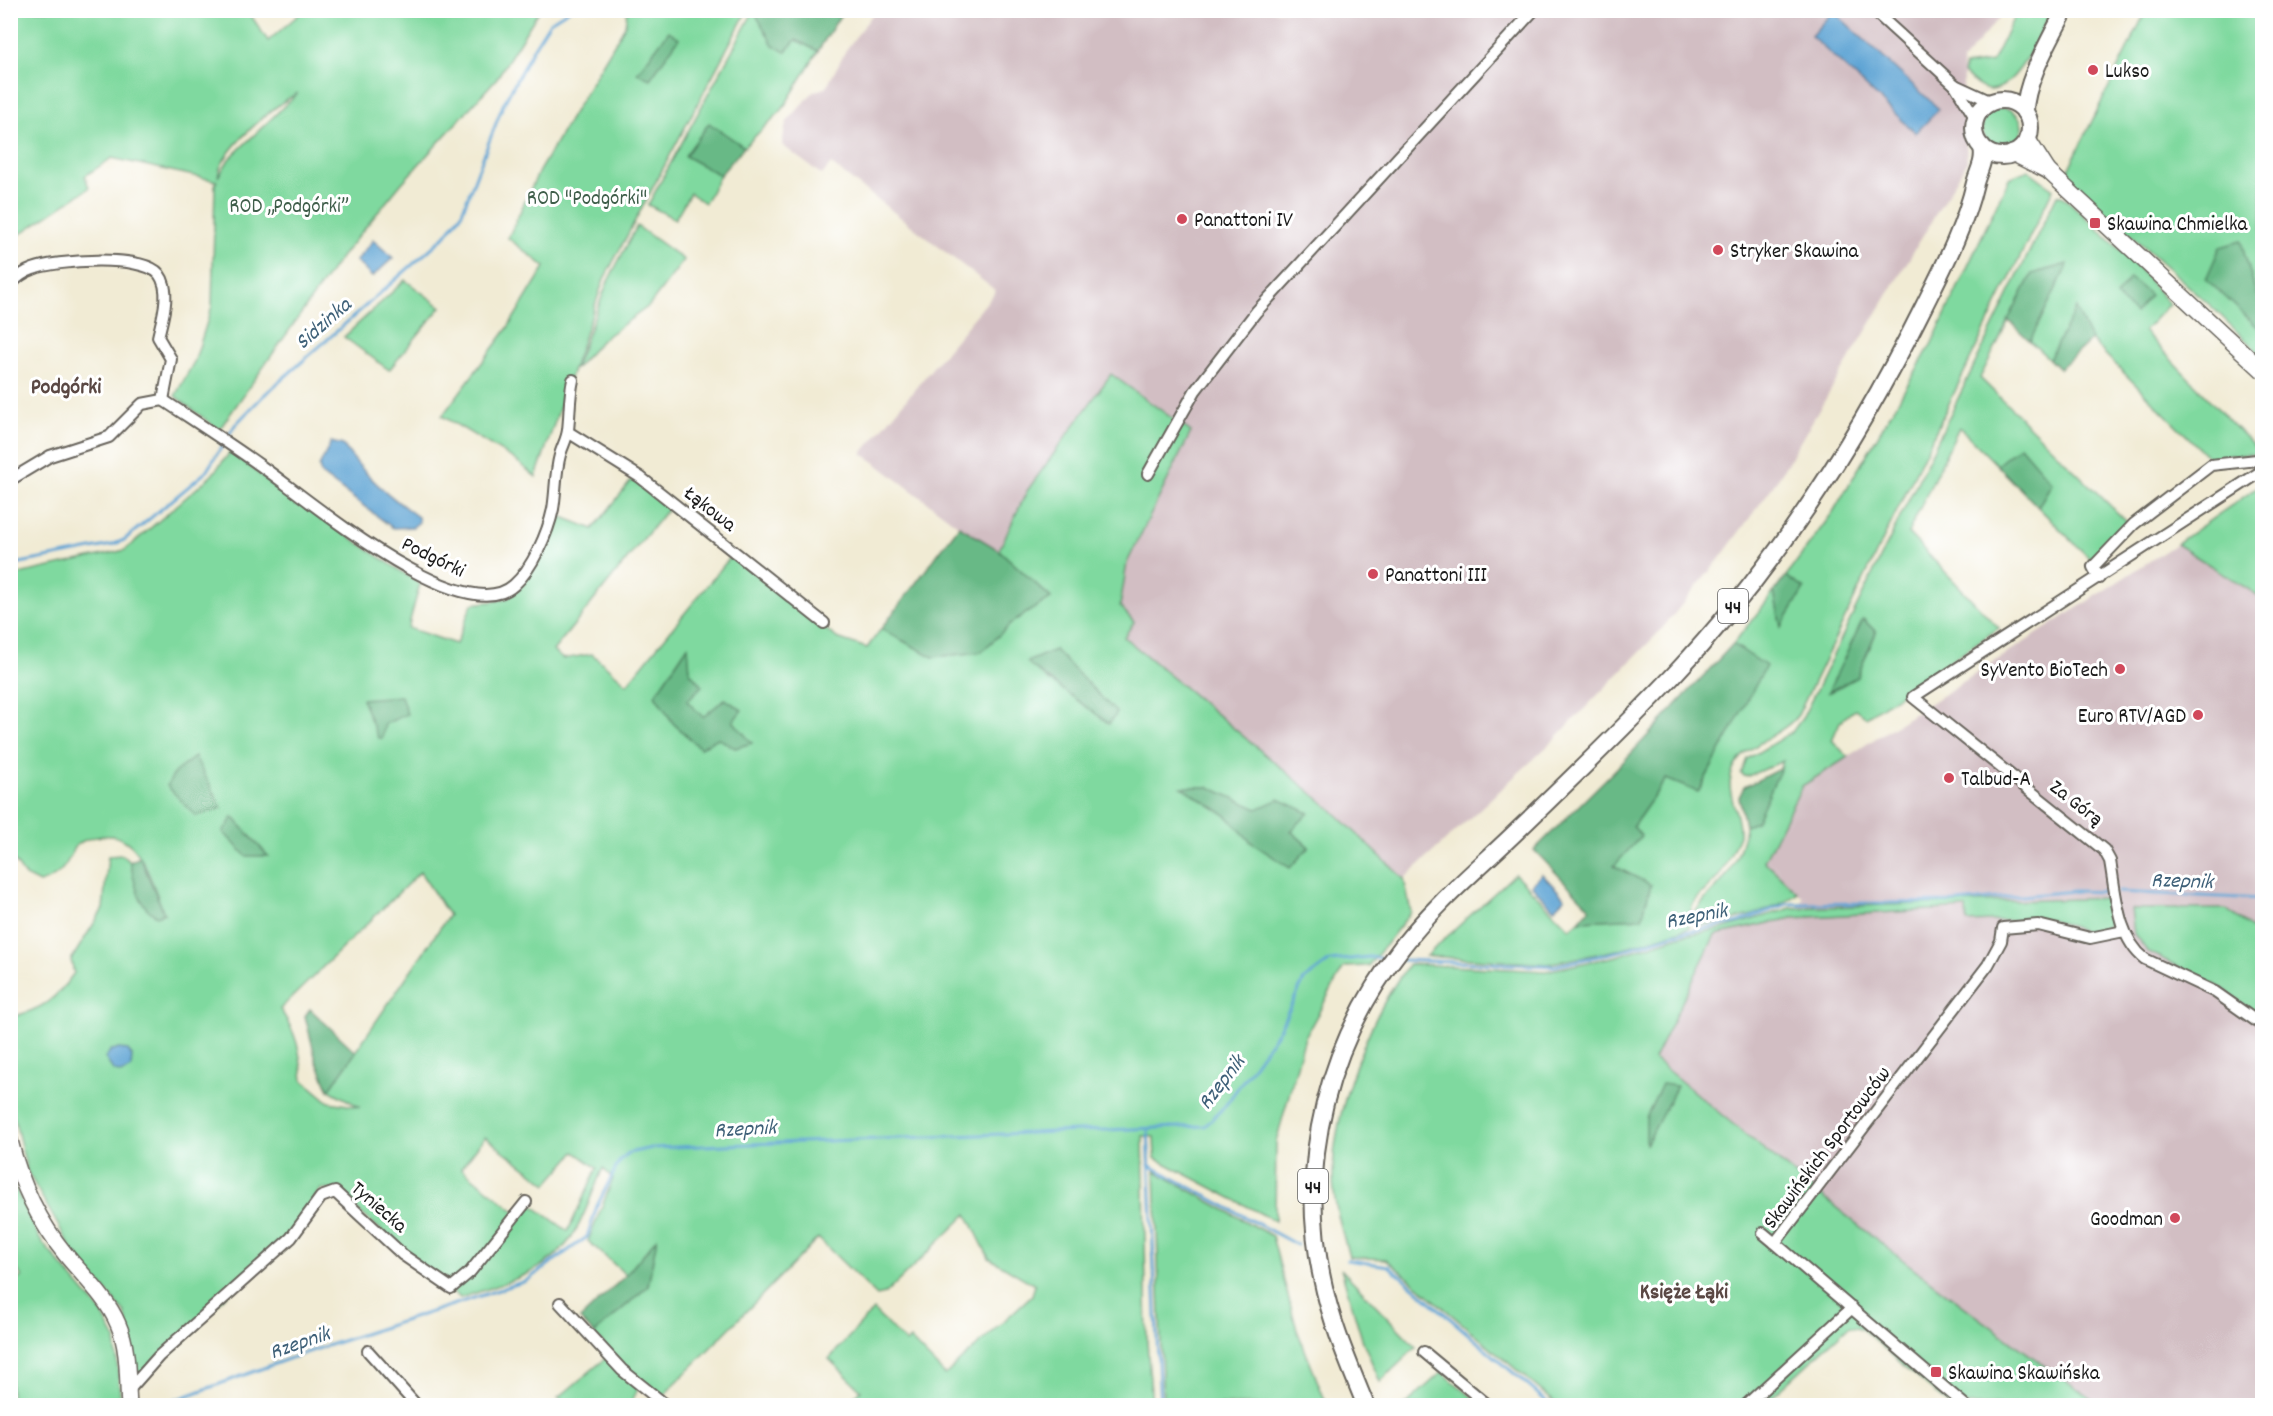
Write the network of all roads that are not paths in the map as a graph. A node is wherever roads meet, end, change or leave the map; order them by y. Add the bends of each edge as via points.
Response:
1 (1534, 10) edge
2 (1873, 10) edge
3 (2065, 10) edge
4 (2036, 67) junction
5 (1955, 85) junction
6 (1998, 101) junction
7 (2025, 113) junction
8 (1976, 119) junction
9 (2027, 138) junction
10 (1982, 147) junction
11 (2007, 154) junction
12 (2048, 171) junction
13 (1973, 199) junction
14 (10, 285) edge
15 (2262, 370) edge
16 (573, 380) dead end
17 (164, 400) junction
18 (568, 432) junction
19 (2262, 462) edge
20 (2262, 471) edge
21 (1148, 474) dead end
22 (10, 480) edge
23 (2099, 578) junction
24 (824, 623) dead end
25 (2124, 931) junction
26 (2262, 1024) edge
27 (10, 1141) edge
28 (526, 1202) dead end
29 (1763, 1233) dead end
30 (1775, 1243) junction
31 (560, 1303) dead end
32 (1852, 1308) junction
33 (368, 1351) dead end
34 (1424, 1352) dead end
35 (128, 1398) edge
36 (417, 1406) edge
37 (667, 1406) edge
38 (1366, 1406) edge
39 (1489, 1406) edge
40 (1745, 1406) edge
41 (1966, 1406) edge

1 - 21 street via 1256,312 1195,391
2 - 5 street
3 - 4 main road
4 - 6 main road
4 - 7 main road
5 - 6 street
5 - 8 street
6 - 7 main road via 2016,104
6 - 8 main road via 1982,108
7 - 9 main road via 2029,123
8 - 10 main road, 44 via 1975,134
9 - 11 main road, 44 via 2021,147
9 - 12 street
10 - 11 main road via 1991,153
10 - 13 main road, 44 via 1983,161
11 - 12 street
11 - 13 main road, 44
12 - 15 street
13 - 38 main road, 44 via 1938,278 1880,389 1777,549 1675,674 1403,946 1352,1025 1329,1086 1317,1138 1313,1192 1318,1258 1328,1305
14 - 17 street via 34,268 84,261 139,263 159,274 166,295 158,337 171,359
16 - 18 street, Podgórki
17 - 18 street, Podgórki via 408,568 468,594 493,597 508,591 521,577 544,533
17 - 22 street via 142,404 109,437 50,456
18 - 24 street, Łąkowa via 640,477
19 - 23 street via 2211,465 2134,524 2093,567
20 - 23 street, Za Górą
23 - 25 street, Za Górą via 1913,697 2096,842 2110,861
25 - 26 street, Za Górą via 2135,951 2145,959 2215,992
25 - 30 street, Skawińskich Sportowców via 2090,938 2038,925 2003,928 2001,941 1988,964
27 - 35 street, Tyniecka via 26,1189 42,1219 120,1327
28 - 35 street, Tyniecka via 470,1272 451,1288 403,1255 335,1192 321,1197 291,1238 159,1356
29 - 30 street
30 - 32 street, Skawińskich Sportowców
31 - 37 street via 622,1370
32 - 40 street
32 - 41 street, Skawińskich Sportowców
33 - 36 street
34 - 39 street

